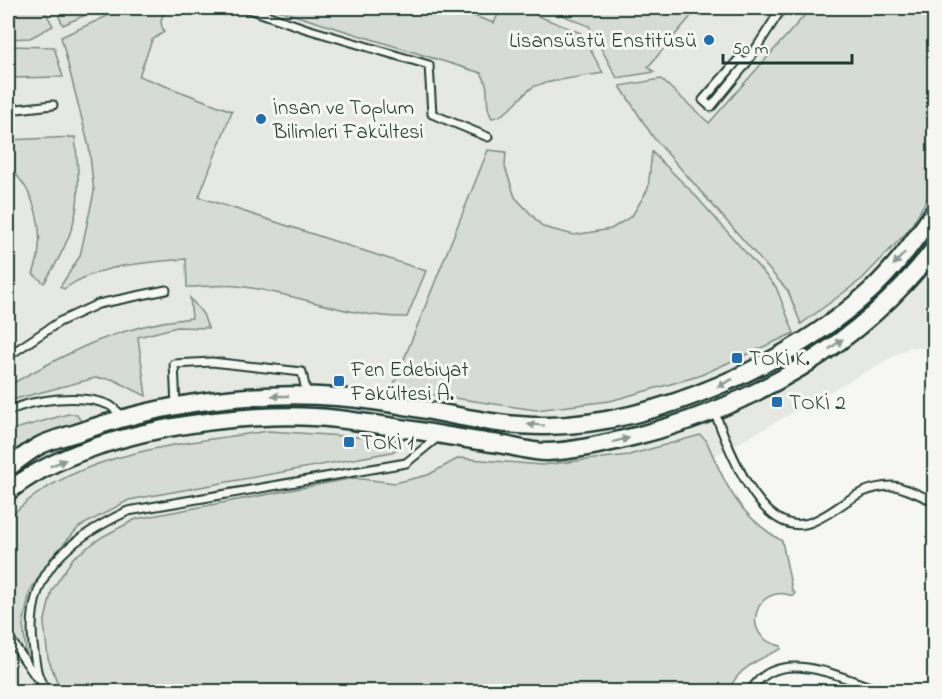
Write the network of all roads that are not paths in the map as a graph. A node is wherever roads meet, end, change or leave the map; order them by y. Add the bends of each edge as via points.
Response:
1 (246, 8) edge
2 (782, 8) edge
3 (746, 64) junction
4 (53, 105) dead end
5 (8, 110) edge
6 (488, 137) dead end
7 (934, 212) edge
8 (934, 249) edge
9 (166, 290) dead end
10 (8, 357) edge
11 (307, 396) junction
12 (176, 406) junction
13 (8, 411) edge
14 (714, 411) junction
15 (124, 417) junction
16 (440, 436) junction
17 (8, 468) edge
18 (8, 492) edge
19 (934, 501) edge
20 (8, 636) edge
21 (37, 679) junction
22 (48, 692) edge
23 (750, 692) edge
24 (884, 692) edge

1 - 6 lane via 429,65 432,114
2 - 3 lane
3 - 3 lane via 711,106 703,100 739,59
4 - 5 lane
7 -> 11 street via 911,246 871,290 820,330 721,386 661,407 548,426 380,402
14 -> 8 street via 768,388 833,346 888,302
9 - 10 lane via 98,304 59,322
11 -> 12 street via 249,396
11 - 12 lane via 303,372 212,362 174,364
12 - 15 street
13 - 15 lane via 56,400 90,401 110,406
16 -> 14 street via 546,452 608,443
14 - 19 lane via 741,476 768,511 786,522 796,525 815,521 855,494 881,487 894,486
15 - 17 street via 38,447
18 -> 16 street via 49,467 89,450 187,425 275,416 336,419
16 - 21 lane via 406,463 128,511 103,523 61,553 33,599
20 - 21 lane
21 - 22 lane
23 - 24 lane via 758,678 770,670 791,666 824,672

